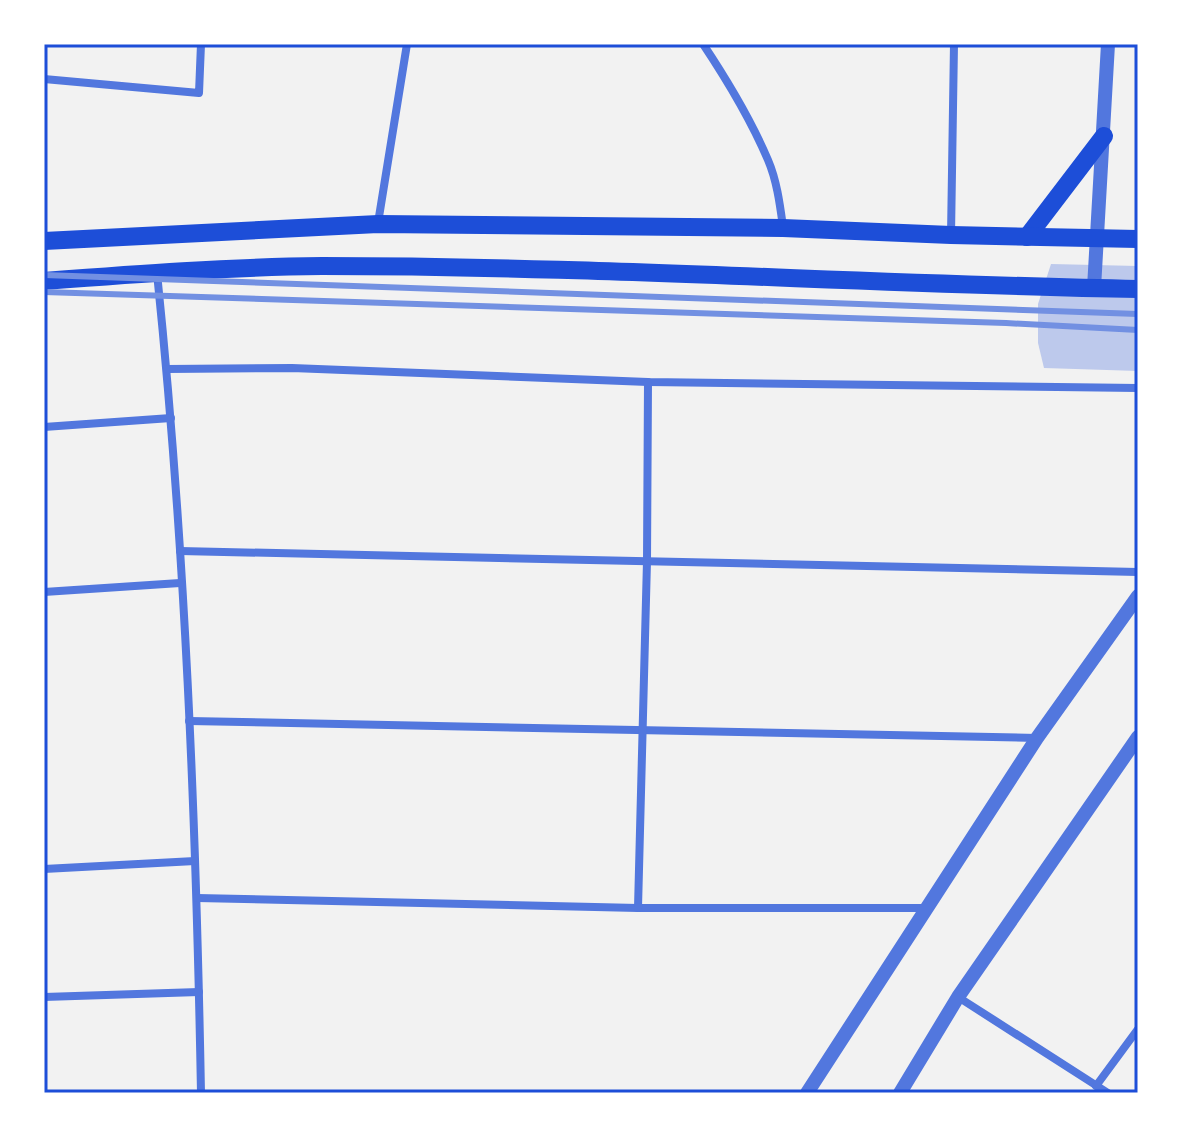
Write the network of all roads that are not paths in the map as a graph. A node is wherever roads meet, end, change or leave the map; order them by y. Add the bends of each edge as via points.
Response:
1 (201, 44) edge
2 (407, 44) edge
3 (703, 44) edge
4 (954, 44) edge
5 (1108, 44) edge
6 (44, 79) edge
7 (1104, 136) junction
8 (378, 224) junction
9 (783, 228) junction
10 (951, 235) junction
11 (1027, 237) junction
12 (1098, 238) junction
13 (1138, 239) edge
14 (44, 241) edge
15 (157, 272) junction
16 (44, 281) edge
17 (1094, 288) junction
18 (1138, 289) edge
19 (167, 369) junction
20 (648, 382) junction
21 (1138, 388) edge
22 (171, 418) junction
23 (44, 427) edge
24 (180, 551) junction
25 (647, 561) junction
26 (1138, 572) edge
27 (180, 583) junction
28 (44, 592) edge
29 (1138, 596) edge
30 (189, 721) junction
31 (643, 729) junction
32 (1138, 737) edge
33 (1037, 738) junction
34 (195, 861) junction
35 (44, 869) edge
36 (197, 898) junction
37 (638, 908) junction
38 (926, 908) junction
39 (199, 992) junction
40 (44, 997) edge
41 (958, 997) junction
42 (1138, 1029) edge
43 (1096, 1086) junction
44 (201, 1093) edge
45 (807, 1093) edge
46 (900, 1093) edge
47 (1108, 1093) edge

1 - 6 street via 199,93
2 - 8 street
3 - 9 street via 769,160
4 - 10 street
5 - 7 street
7 - 11 main road
7 - 12 street
8 - 9 main road
8 - 14 main road
9 - 10 main road
10 - 11 main road
11 - 12 main road
12 - 13 main road
12 - 17 street
15 - 16 main road
15 - 17 main road via 320,266 572,270
15 - 19 street
17 - 18 main road
19 - 20 street via 292,368
19 - 22 street
20 - 21 street
20 - 25 street
22 - 23 street
22 - 24 street
24 - 25 street
24 - 27 street
25 - 26 street
25 - 31 street
27 - 28 street
27 - 30 street
29 - 33 street
30 - 31 street
30 - 34 street
31 - 33 street
31 - 37 street
32 - 41 street
33 - 38 street
34 - 35 street
34 - 36 street
36 - 37 street
36 - 39 street
37 - 38 street
38 - 45 street
39 - 40 street
39 - 44 street
41 - 43 street
41 - 46 street
42 - 43 street
43 - 47 street

